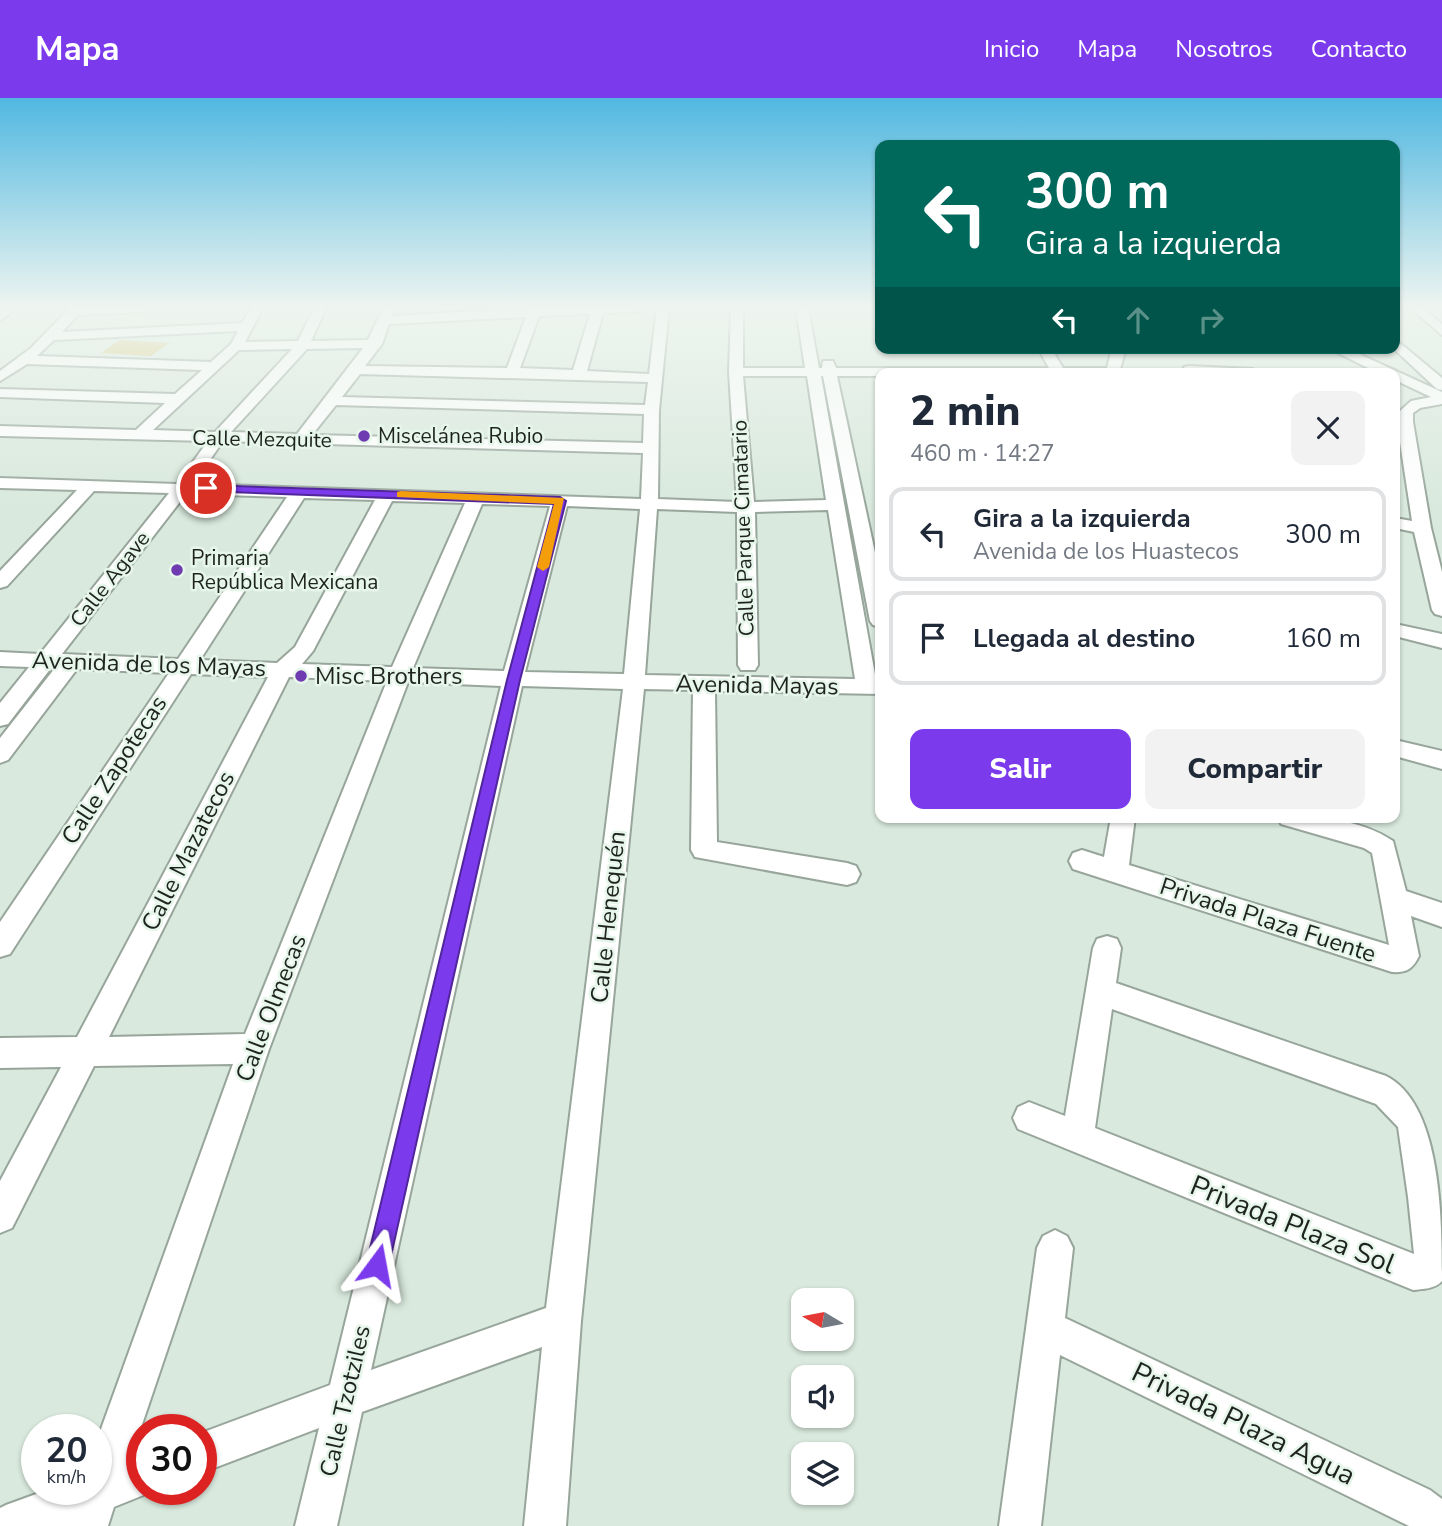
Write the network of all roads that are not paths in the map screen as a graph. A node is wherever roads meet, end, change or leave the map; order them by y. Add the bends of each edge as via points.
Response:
1 (205, 375) edge
2 (276, 375) edge
3 (354, 375) edge
4 (591, 375) edge
5 (656, 375) edge
6 (736, 375) edge
7 (821, 375) edge
8 (822, 375) edge
9 (1421, 375) edge
10 (656, 378) junction
11 (1400, 378) edge
12 (1400, 385) edge
13 (0, 393) edge
14 (1440, 397) edge
15 (180, 399) junction
16 (331, 401) junction
17 (652, 410) junction
18 (0, 432) edge
19 (139, 435) junction
20 (218, 438) junction
21 (301, 439) junction
22 (1401, 441) edge
23 (650, 448) junction
24 (2, 484) edge
25 (90, 486) junction
26 (183, 488) junction
27 (300, 491) junction
28 (387, 494) junction
29 (476, 497) junction
30 (560, 501) junction
31 (649, 503) junction
32 (837, 505) junction
33 (746, 507) junction
34 (1400, 526) edge
35 (1430, 541) edge
36 (0, 583) edge
37 (875, 600) edge
38 (1442, 610) edge
39 (1400, 631) edge
40 (1442, 641) edge
41 (0, 659) edge
42 (45, 661) junction
43 (70, 663) junction
44 (748, 665) dead end
45 (183, 666) junction
46 (282, 669) junction
47 (400, 674) junction
48 (513, 680) junction
49 (634, 683) junction
50 (704, 684) junction
51 (874, 687) edge
52 (0, 718) edge
53 (1400, 749) edge
54 (0, 754) edge
55 (1442, 760) edge
56 (1122, 823) edge
57 (1310, 823) edge
58 (1082, 861) dead end
59 (1115, 871) junction
60 (847, 874) dead end
61 (1395, 899) junction
62 (1442, 915) edge
63 (0, 945) edge
64 (1107, 948) dead end
65 (1098, 991) junction
66 (254, 1049) junction
67 (85, 1051) junction
68 (0, 1053) edge
69 (1029, 1118) dead end
70 (1077, 1138) junction
71 (1432, 1187) edge
72 (0, 1216) edge
73 (1055, 1248) dead end
74 (563, 1321) junction
75 (1044, 1328) junction
76 (346, 1398) junction
77 (217, 1447) edge
78 (126, 1487) edge
79 (93, 1509) edge
80 (6, 1526) edge
81 (316, 1526) edge
82 (544, 1526) edge
83 (1020, 1526) edge
84 (1437, 1526) edge

1 - 15 street
2 - 20 street, Calle Agave
3 - 16 street
4 - 10 street
5 - 10 street, Calle Henequén
6 - 33 street, Calle Parque Cimatario
7 - 32 street
8 - 37 street
9 - 14 street
10 - 17 street, Calle Henequén
11 - 14 street
12 - 14 street
13 - 15 street
14 - 22 street via 1406,412
15 - 19 street
16 - 17 street
16 - 21 street
17 - 23 street, Calle Henequén
18 - 19 street, Calle Mezquite
19 - 20 street, Calle Mezquite
20 - 21 street, Calle Mezquite
20 - 26 street, Calle Agave
21 - 23 street, Calle Mezquite
22 - 35 street
23 - 31 street, Calle Henequén
24 - 25 street
25 - 26 street
25 - 36 street
26 - 27 street
26 - 42 street, Calle Agave
27 - 28 street
27 - 45 street, Calle Zapotecas
28 - 29 street
28 - 46 street, Calle Mazatecos via 303,651
29 - 30 street
29 - 47 street, Calle Olmecas
30 - 31 street
30 - 48 street, Calle Tzotziles
31 - 33 street
31 - 49 street, Calle Henequén
32 - 33 street
32 - 51 street
33 - 44 street, Calle Parque Cimatario
34 - 35 street
35 - 38 street
39 - 40 street
41 - 42 street, Avenida de los Mayas
42 - 43 street, Avenida de los Mayas
42 - 52 street, Calle Agave
43 - 45 street, Avenida de los Mayas
43 - 54 street, Calle Agave
45 - 46 street, Avenida de los Mayas
45 - 63 street, Calle Zapotecas
46 - 47 street, Avenida de los Mayas
46 - 67 street, Calle Mazatecos
47 - 48 street, Avenida de los Mayas
47 - 66 street, Calle Olmecas
48 - 49 street, Avenida de los Mayas
48 - 76 street, Calle Tzotziles
49 - 50 street, Avenida Mayas
49 - 74 street, Calle Henequén
50 - 51 street, Avenida Mayas
50 - 60 street via 704,850
53 - 55 street
56 - 59 street
57 - 61 street, Privada Plaza Fuente via 1381,845
58 - 59 street, Privada Plaza Fuente
59 - 61 street, Privada Plaza Fuente via 1401,960 1405,956
61 - 62 street
64 - 65 street
65 - 70 street
65 - 71 street, Privada Plaza Sol via 1381,1089 1395,1099 1413,1124
66 - 67 street
66 - 79 street, Calle Olmecas
67 - 68 street
67 - 72 street, Calle Mazatecos
69 - 70 street, Privada Plaza Sol
70 - 71 street, Privada Plaza Sol via 1413,1272 1427,1270 1432,1261
73 - 75 street
74 - 76 street
74 - 82 street, Calle Henequén
75 - 83 street
75 - 84 street, Privada Plaza Agua via 1415,1505
76 - 77 street
76 - 81 street, Calle Tzotziles
78 - 79 street
79 - 80 street

